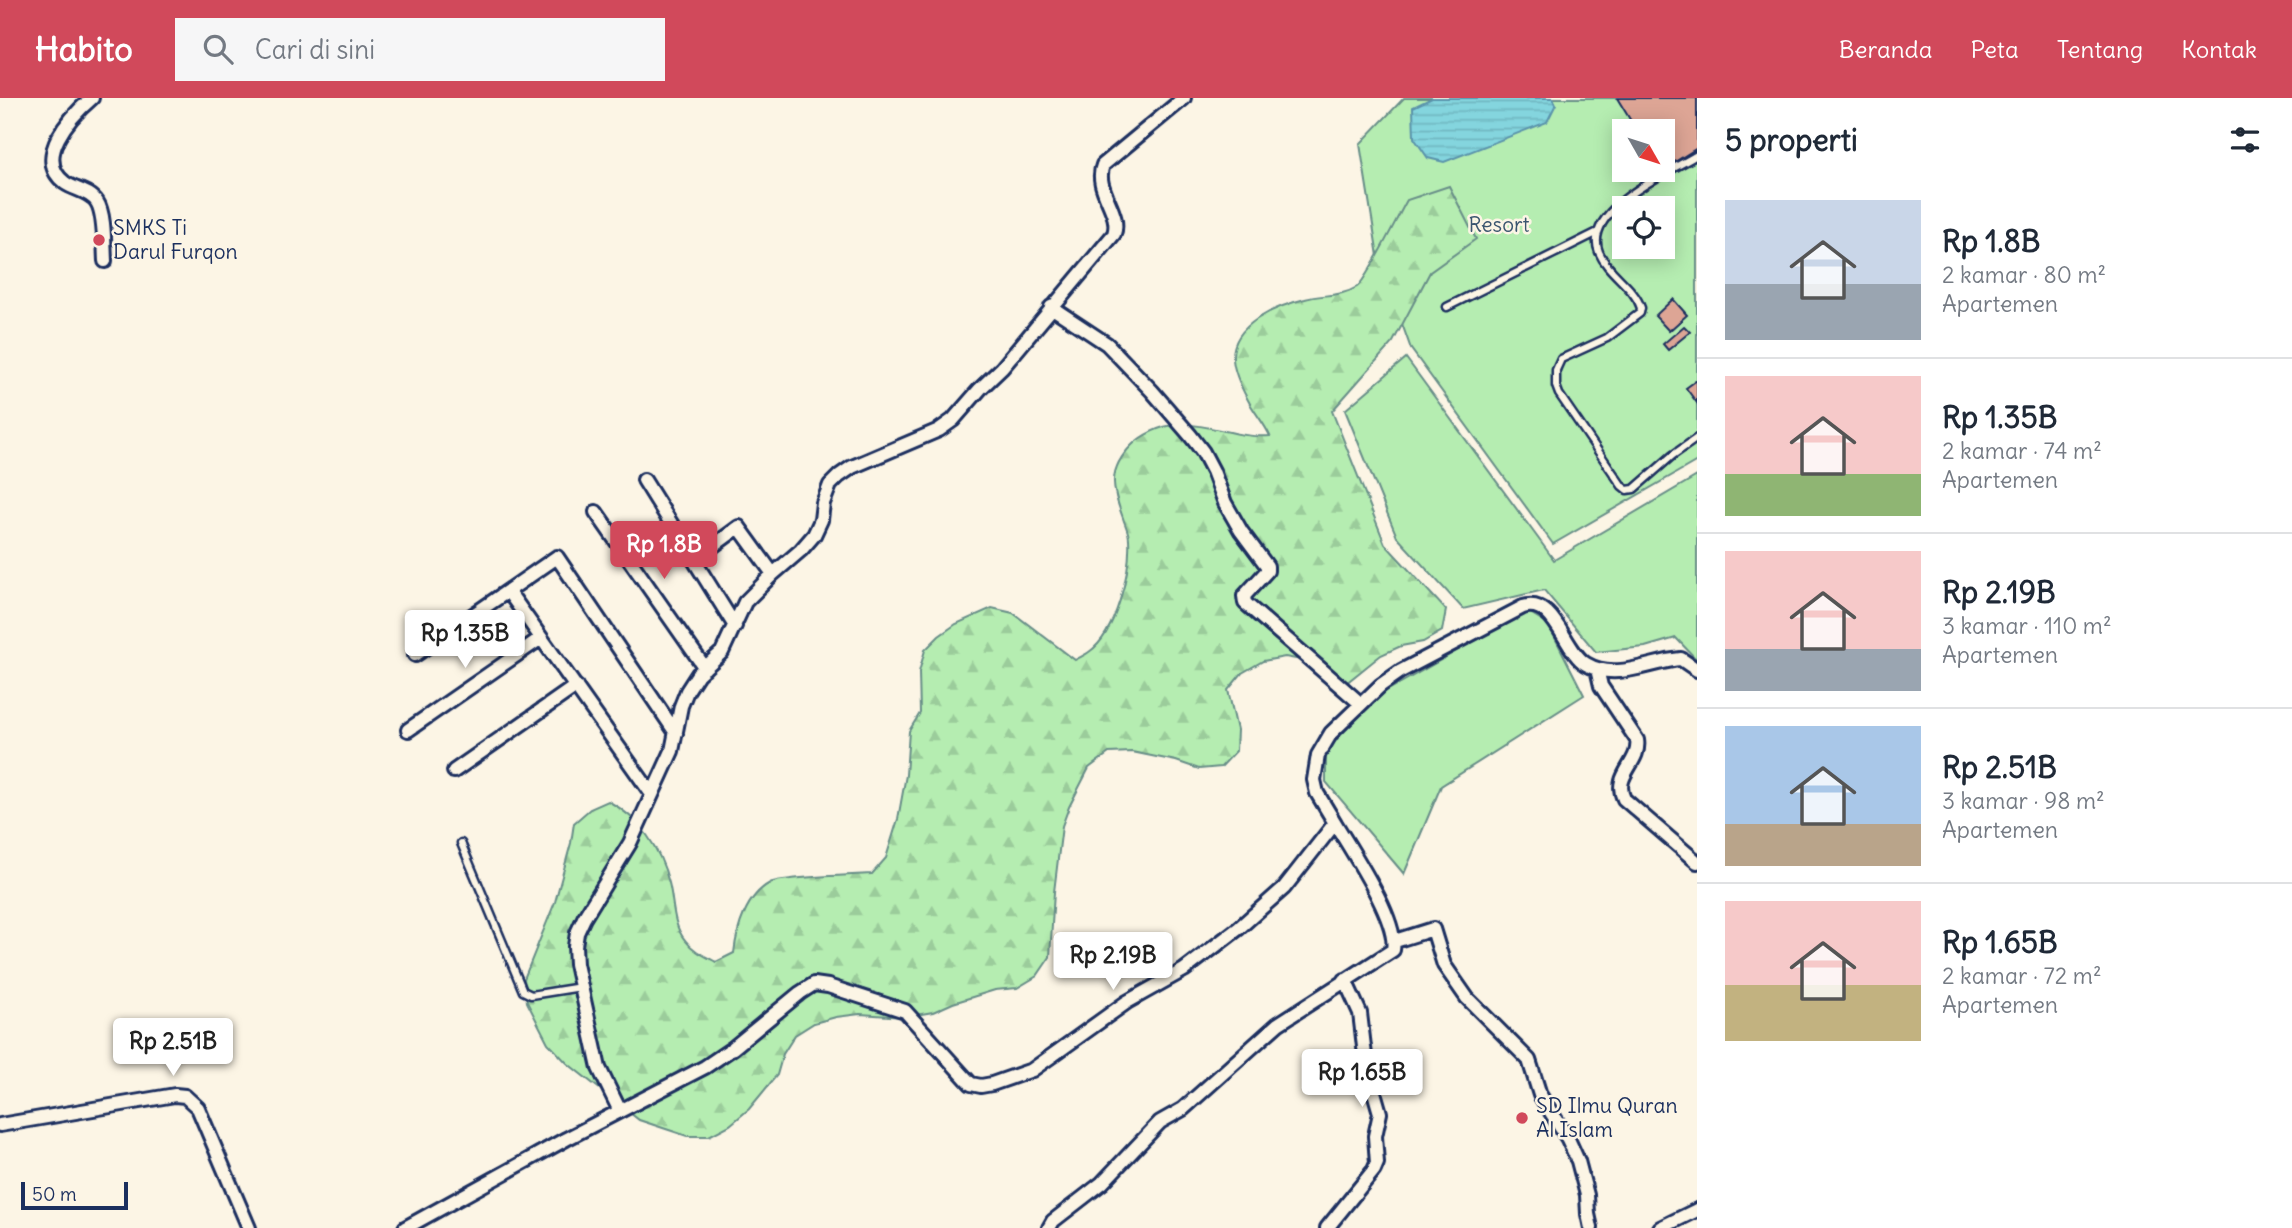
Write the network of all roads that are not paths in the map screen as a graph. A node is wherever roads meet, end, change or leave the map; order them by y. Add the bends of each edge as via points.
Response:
1 (92, 98) edge
2 (1184, 98) edge
3 (1697, 155) edge
4 (1598, 232) junction
5 (106, 261) dead end
6 (1051, 307) junction
7 (1447, 307) dead end
8 (1697, 438) edge
9 (644, 480) dead end
10 (596, 512) dead end
11 (694, 561) junction
12 (773, 574) junction
13 (508, 592) junction
14 (735, 626) junction
15 (541, 638) junction
16 (415, 655) dead end
17 (705, 668) junction
18 (1597, 669) junction
19 (1697, 670) edge
20 (576, 686) junction
21 (1361, 704) junction
22 (408, 730) dead end
23 (676, 733) junction
24 (454, 771) dead end
25 (651, 793) junction
26 (1335, 824) junction
27 (461, 843) dead end
28 (1697, 862) edge
29 (1395, 941) junction
30 (1345, 980) junction
31 (581, 988) junction
32 (620, 1111) junction
33 (0, 1125) edge
34 (1697, 1210) edge
35 (249, 1228) edge
36 (405, 1228) edge
37 (1049, 1228) edge
38 (1327, 1228) edge
39 (1591, 1228) edge
40 (1660, 1228) edge

1 - 5 street via 61,132 53,161 62,180 99,206
2 - 6 street via 1103,166 1101,179 1116,230
3 - 4 lane via 1614,208
4 - 7 lane
4 - 8 lane via 1598,251 1642,308 1637,317 1606,338 1561,359 1555,379 1559,394 1627,490
6 - 12 street via 953,420 838,476 826,493 814,535
6 - 21 street via 1107,344 1190,435 1213,471 1225,503 1267,566 1244,596 1245,603
9 - 11 street
10 - 17 street
11 - 12 street via 739,527
11 - 14 street
12 - 14 street via 745,602
13 - 15 street
13 - 16 street
13 - 23 street via 557,557
14 - 17 street via 722,652
15 - 20 street
15 - 22 street
17 - 23 street via 687,691
18 - 19 street via 1636,669 1681,659
18 - 21 street via 1579,659 1547,612 1531,604 1401,671
18 - 28 street via 1601,686 1638,747 1621,782 1624,799
20 - 24 street
20 - 25 street
21 - 26 street via 1326,740 1316,762 1315,786
23 - 25 street via 673,751
25 - 31 street via 622,859 578,933 575,946
26 - 29 street via 1378,900
26 - 32 street via 1284,888 1240,928 1184,970 1127,1002 1042,1065 1022,1074 985,1086 971,1084 905,1011 814,984 720,1058
27 - 31 lane via 523,990 531,995
29 - 30 street via 1385,957
29 - 39 street via 1433,929 1444,965 1467,998 1528,1060 1540,1095 1578,1161
30 - 37 street via 1278,1024 1189,1104 1160,1122
30 - 38 street via 1360,1013 1366,1064 1379,1107 1377,1163
31 - 32 street via 599,1068
32 - 36 street
33 - 35 street via 185,1096 198,1108
34 - 40 street

